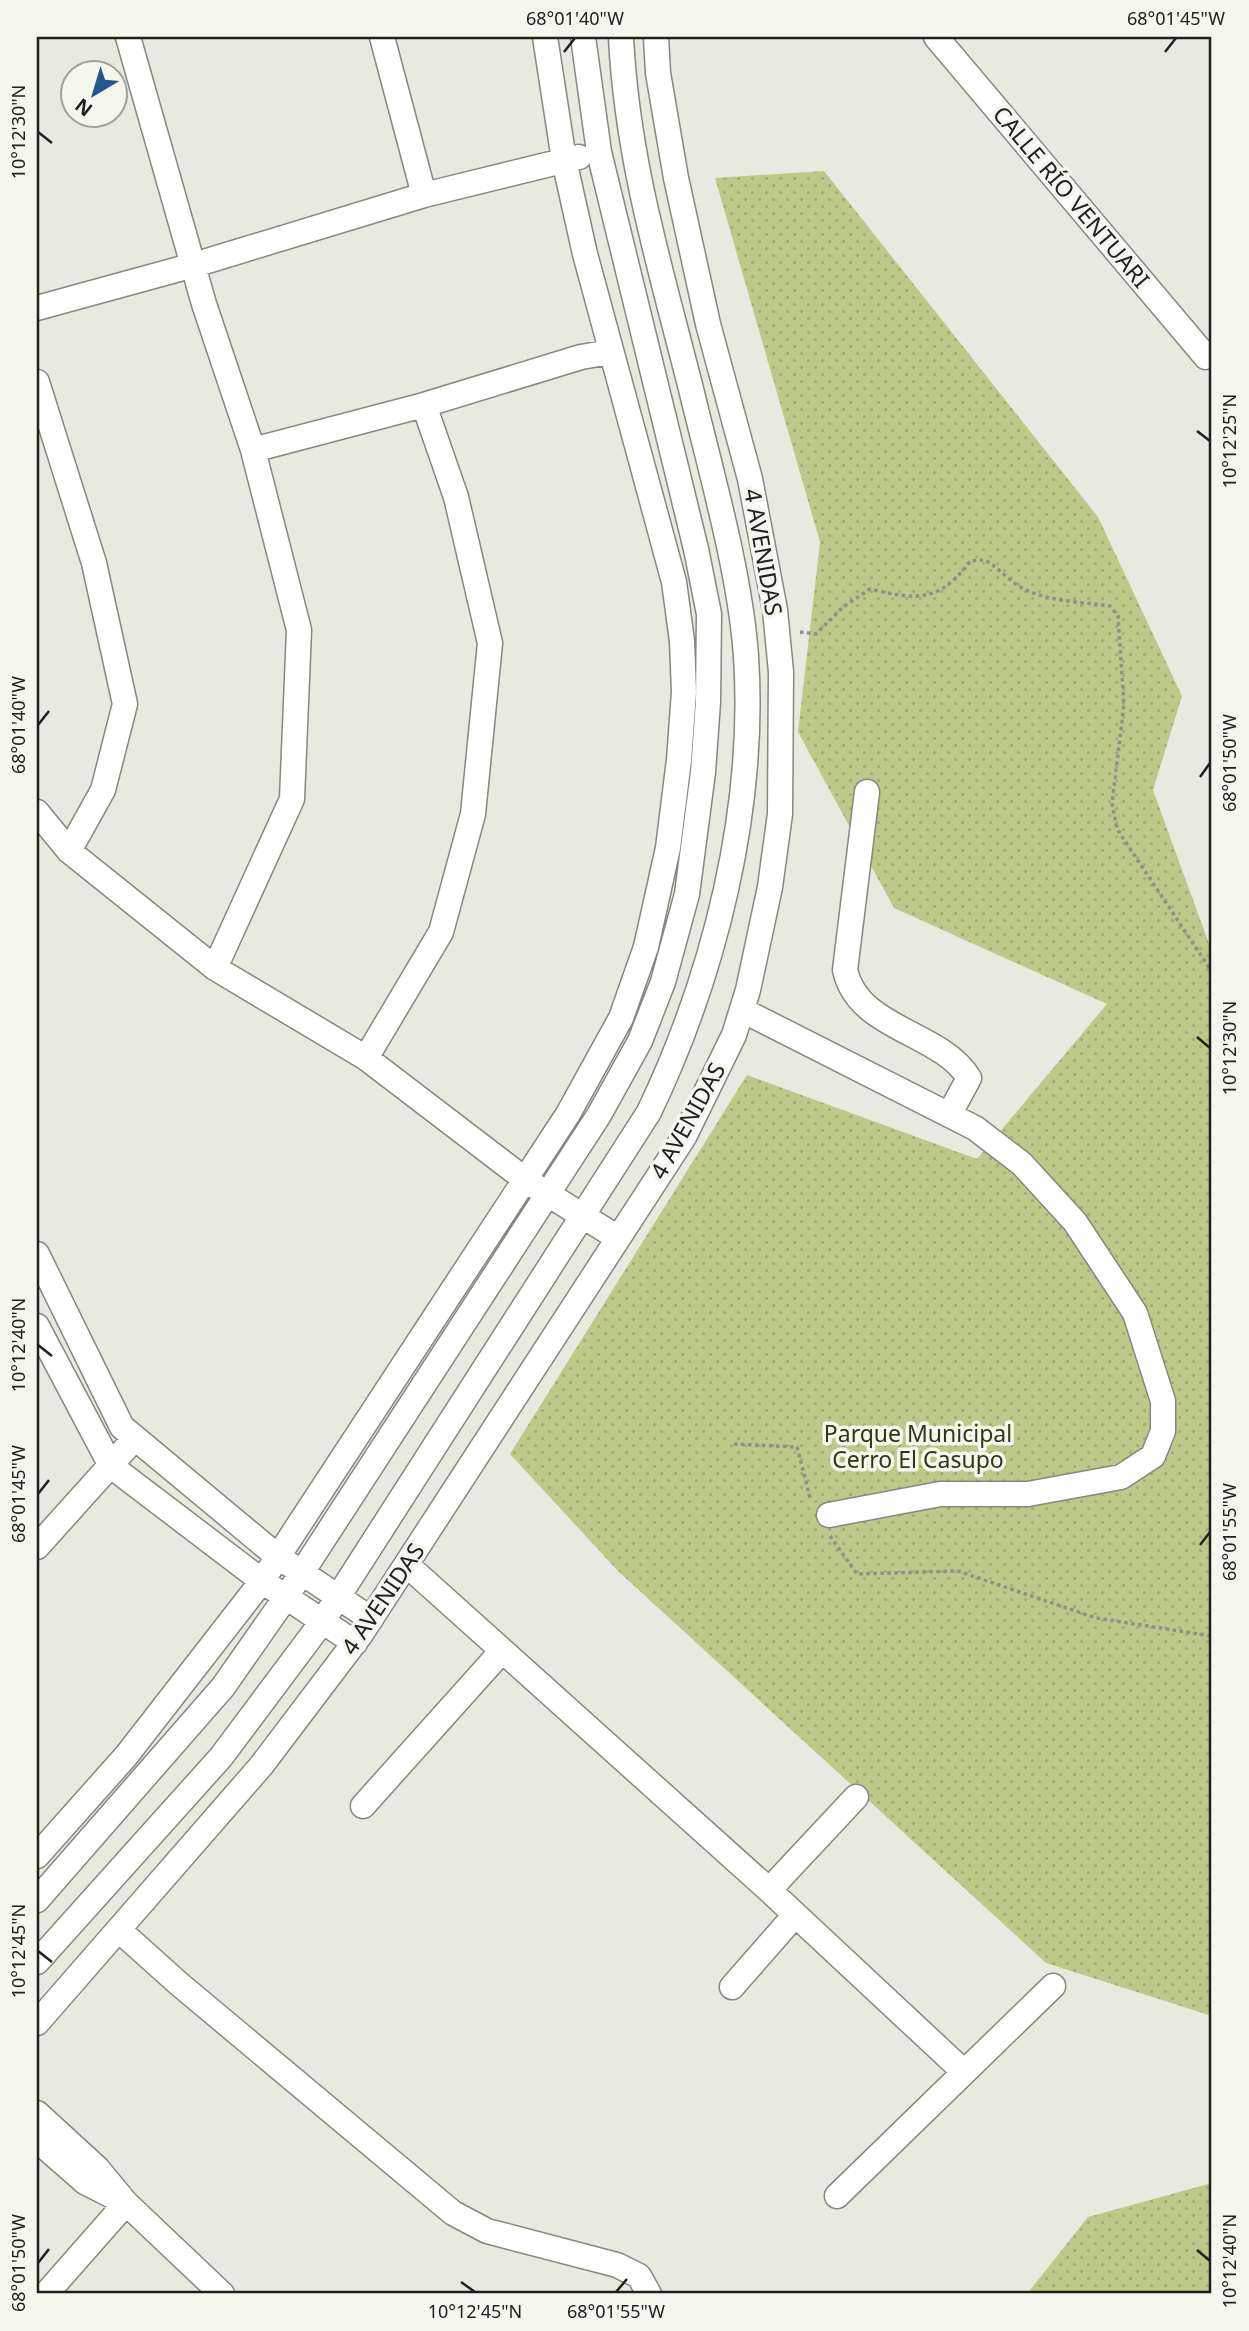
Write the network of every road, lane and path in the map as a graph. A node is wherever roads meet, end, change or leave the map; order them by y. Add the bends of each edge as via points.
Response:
1 (128, 37) edge
2 (382, 37) edge
3 (545, 37) edge
4 (583, 37) edge
5 (621, 37) edge
6 (656, 37) edge
7 (936, 37) edge
8 (670, 142) junction
9 (631, 148) junction
10 (599, 152) junction
11 (564, 160) junction
12 (424, 194) junction
13 (194, 265) junction
14 (37, 308) edge
15 (610, 352) junction
16 (1206, 357) dead end
17 (37, 382) edge
18 (424, 405) junction
19 (253, 450) junction
20 (777, 629) junction
21 (867, 792) dead end
22 (37, 812) edge
23 (69, 851) junction
24 (215, 968) junction
25 (1212, 972) edge
26 (742, 1010) junction
27 (366, 1058) junction
28 (949, 1115) junction
29 (527, 1181) junction
30 (550, 1195) junction
31 (583, 1219) junction
32 (618, 1238) junction
33 (37, 1254) edge
34 (37, 1326) edge
35 (135, 1438) junction
36 (734, 1444) dead end
37 (111, 1466) junction
38 (823, 1517) junction
39 (37, 1547) edge
40 (277, 1556) junction
41 (407, 1565) junction
42 (301, 1574) junction
43 (262, 1581) junction
44 (286, 1597) junction
45 (337, 1598) junction
46 (371, 1619) junction
47 (322, 1622) junction
48 (1212, 1636) edge
49 (355, 1643) junction
50 (501, 1652) junction
51 (856, 1797) dead end
52 (363, 1806) dead end
53 (37, 1856) edge
54 (769, 1890) junction
55 (37, 1900) edge
56 (795, 1915) junction
57 (120, 1930) junction
58 (37, 1962) edge
59 (1053, 1986) dead end
60 (732, 1987) dead end
61 (37, 2022) edge
62 (963, 2071) junction
63 (37, 2113) edge
64 (37, 2140) edge
65 (837, 2196) dead end
66 (126, 2203) junction
67 (46, 2294) edge
68 (222, 2294) edge
69 (649, 2294) edge

1 - 13 street
2 - 12 street
3 - 11 street
4 - 10 street
5 - 9 street, 4 AVENIDAS
6 - 8 street, 4 AVENIDAS
7 - 16 street, CALLE RÍO VENTUARI
8 - 9 street
8 - 20 street, 4 AVENIDAS via 708,324 750,478
9 - 10 street
9 - 31 street, 4 AVENIDAS via 737,590 746,654 748,728 725,887 697,1000 649,1112
10 - 11 street
10 - 30 street via 709,614 708,702 687,894 663,982 640,1041
11 - 12 street
11 - 15 street
12 - 13 street
13 - 14 street
13 - 19 street
15 - 18 street
15 - 29 street via 674,582 684,692 679,760 668,848 649,934 621,1018
17 - 23 street via 94,563 125,705 103,790
18 - 19 street
18 - 27 street via 456,497 490,643 473,814 441,932
19 - 24 street via 299,630 292,799
20 - 25 path via 816,634 870,589 909,598 940,590 970,561 977,560 985,560 1021,588 1040,596 1110,606 1118,616 1124,705 1112,803 1117,829
20 - 26 street, 4 AVENIDAS via 782,686 780,814 770,887
21 - 28 street via 845,970 848,988 862,1005 966,1072 965,1091
22 - 23 street
23 - 24 street
24 - 27 street
26 - 28 street
26 - 32 street, 4 AVENIDAS via 713,1082 684,1137
27 - 29 street
28 - 38 street via 975,1128 1022,1164 1075,1222 1135,1312 1163,1401 1163,1431 1153,1455 1121,1477 1028,1494 940,1494
29 - 30 street
29 - 40 street
30 - 31 street
30 - 42 street
31 - 32 street
31 - 45 street, 4 AVENIDAS
32 - 41 street, 4 AVENIDAS
33 - 35 street via 122,1427
34 - 37 street
35 - 37 street
35 - 40 street
36 - 38 path via 797,1447 808,1494
37 - 39 street
37 - 43 street
38 - 48 path via 857,1574 958,1571 1096,1618
40 - 42 street
40 - 43 street
41 - 46 street, 4 AVENIDAS
41 - 50 street
42 - 44 street
42 - 45 street
43 - 44 street
43 - 53 street via 126,1756
44 - 47 street
44 - 55 street via 223,1687
45 - 46 street
45 - 47 street, 4 AVENIDAS
46 - 49 street, 4 AVENIDAS
47 - 49 street
47 - 58 street, 4 AVENIDAS via 221,1756
49 - 57 street, 4 AVENIDAS via 261,1766
50 - 52 street
50 - 54 street
51 - 54 street
54 - 56 street
56 - 60 street
56 - 62 street
57 - 61 street, 4 AVENIDAS
57 - 69 street via 453,2213 487,2231 617,2265 639,2277
59 - 62 street
62 - 65 street
63 - 66 street via 97,2168
64 - 66 street via 85,2182
66 - 67 street
66 - 68 street

